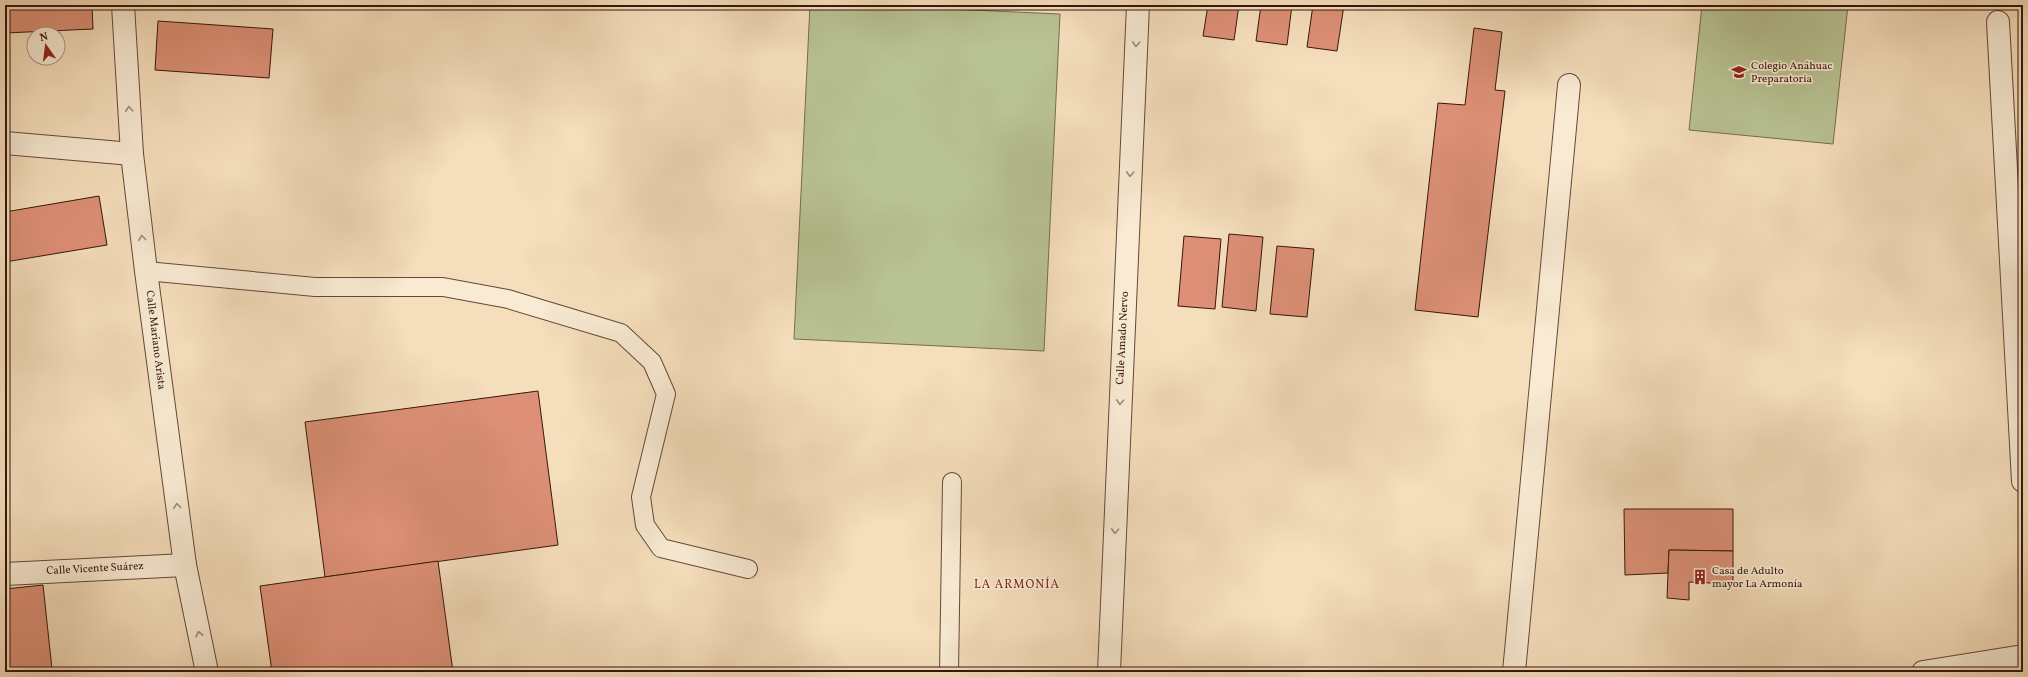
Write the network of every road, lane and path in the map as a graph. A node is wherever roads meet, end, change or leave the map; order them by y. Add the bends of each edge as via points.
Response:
1 (123, 5) edge
2 (1138, 5) edge
3 (1998, 22) dead end
4 (1569, 85) dead end
5 (5, 143) edge
6 (132, 154) junction
7 (146, 270) junction
8 (2023, 481) edge
9 (952, 482) dead end
10 (184, 565) junction
11 (748, 569) dead end
12 (5, 574) edge
13 (2023, 656) edge
14 (207, 672) edge
15 (949, 672) edge
16 (1109, 672) edge
17 (1514, 672) edge
18 (1923, 672) edge

6 -> 1 street, Calle Mariano Arista
2 -> 16 street, Calle Amado Nervo
3 - 8 street
4 - 17 street
5 - 6 street
7 -> 6 street, Calle Mariano Arista
10 -> 7 street, Calle Mariano Arista
7 - 11 lane via 315,287 443,287 508,299 621,333 652,362 666,394 641,497 646,525 661,548
9 - 15 lane
10 - 12 street, Calle Vicente Suárez
14 -> 10 street, Calle Mariano Arista
13 - 18 street

